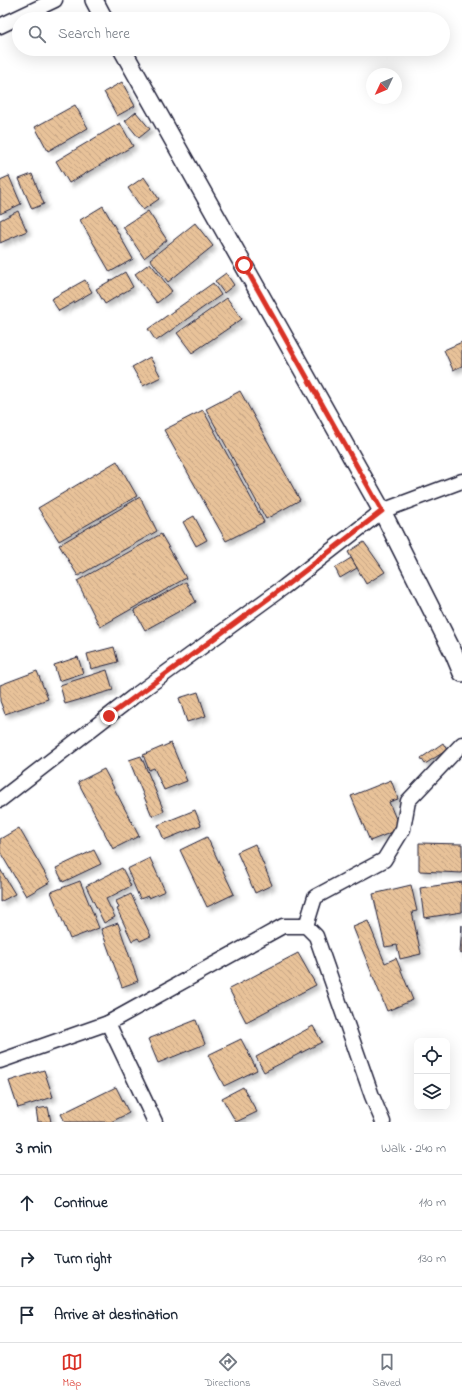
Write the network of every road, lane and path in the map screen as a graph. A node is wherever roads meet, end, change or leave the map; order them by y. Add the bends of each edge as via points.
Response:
1 (55, 0) edge
2 (94, 0) edge
3 (30, 12) edge
4 (100, 12) edge
5 (12, 20) edge
6 (0, 26) edge
7 (126, 56) edge
8 (462, 482) edge
9 (382, 511) junction
10 (458, 653) edge
11 (462, 673) edge
12 (462, 744) edge
13 (0, 800) edge
14 (306, 926) junction
15 (108, 1023) junction
16 (0, 1061) edge
17 (155, 1122) edge
18 (382, 1122) edge

1 - 3 street
2 - 4 street
5 - 6 street
7 - 9 street
8 - 9 street
9 - 10 street
9 - 13 street
10 - 11 street
12 - 14 street via 408,801 403,829 384,860 315,898
14 - 15 street via 283,926
14 - 18 street via 316,936
15 - 16 street
15 - 17 street

